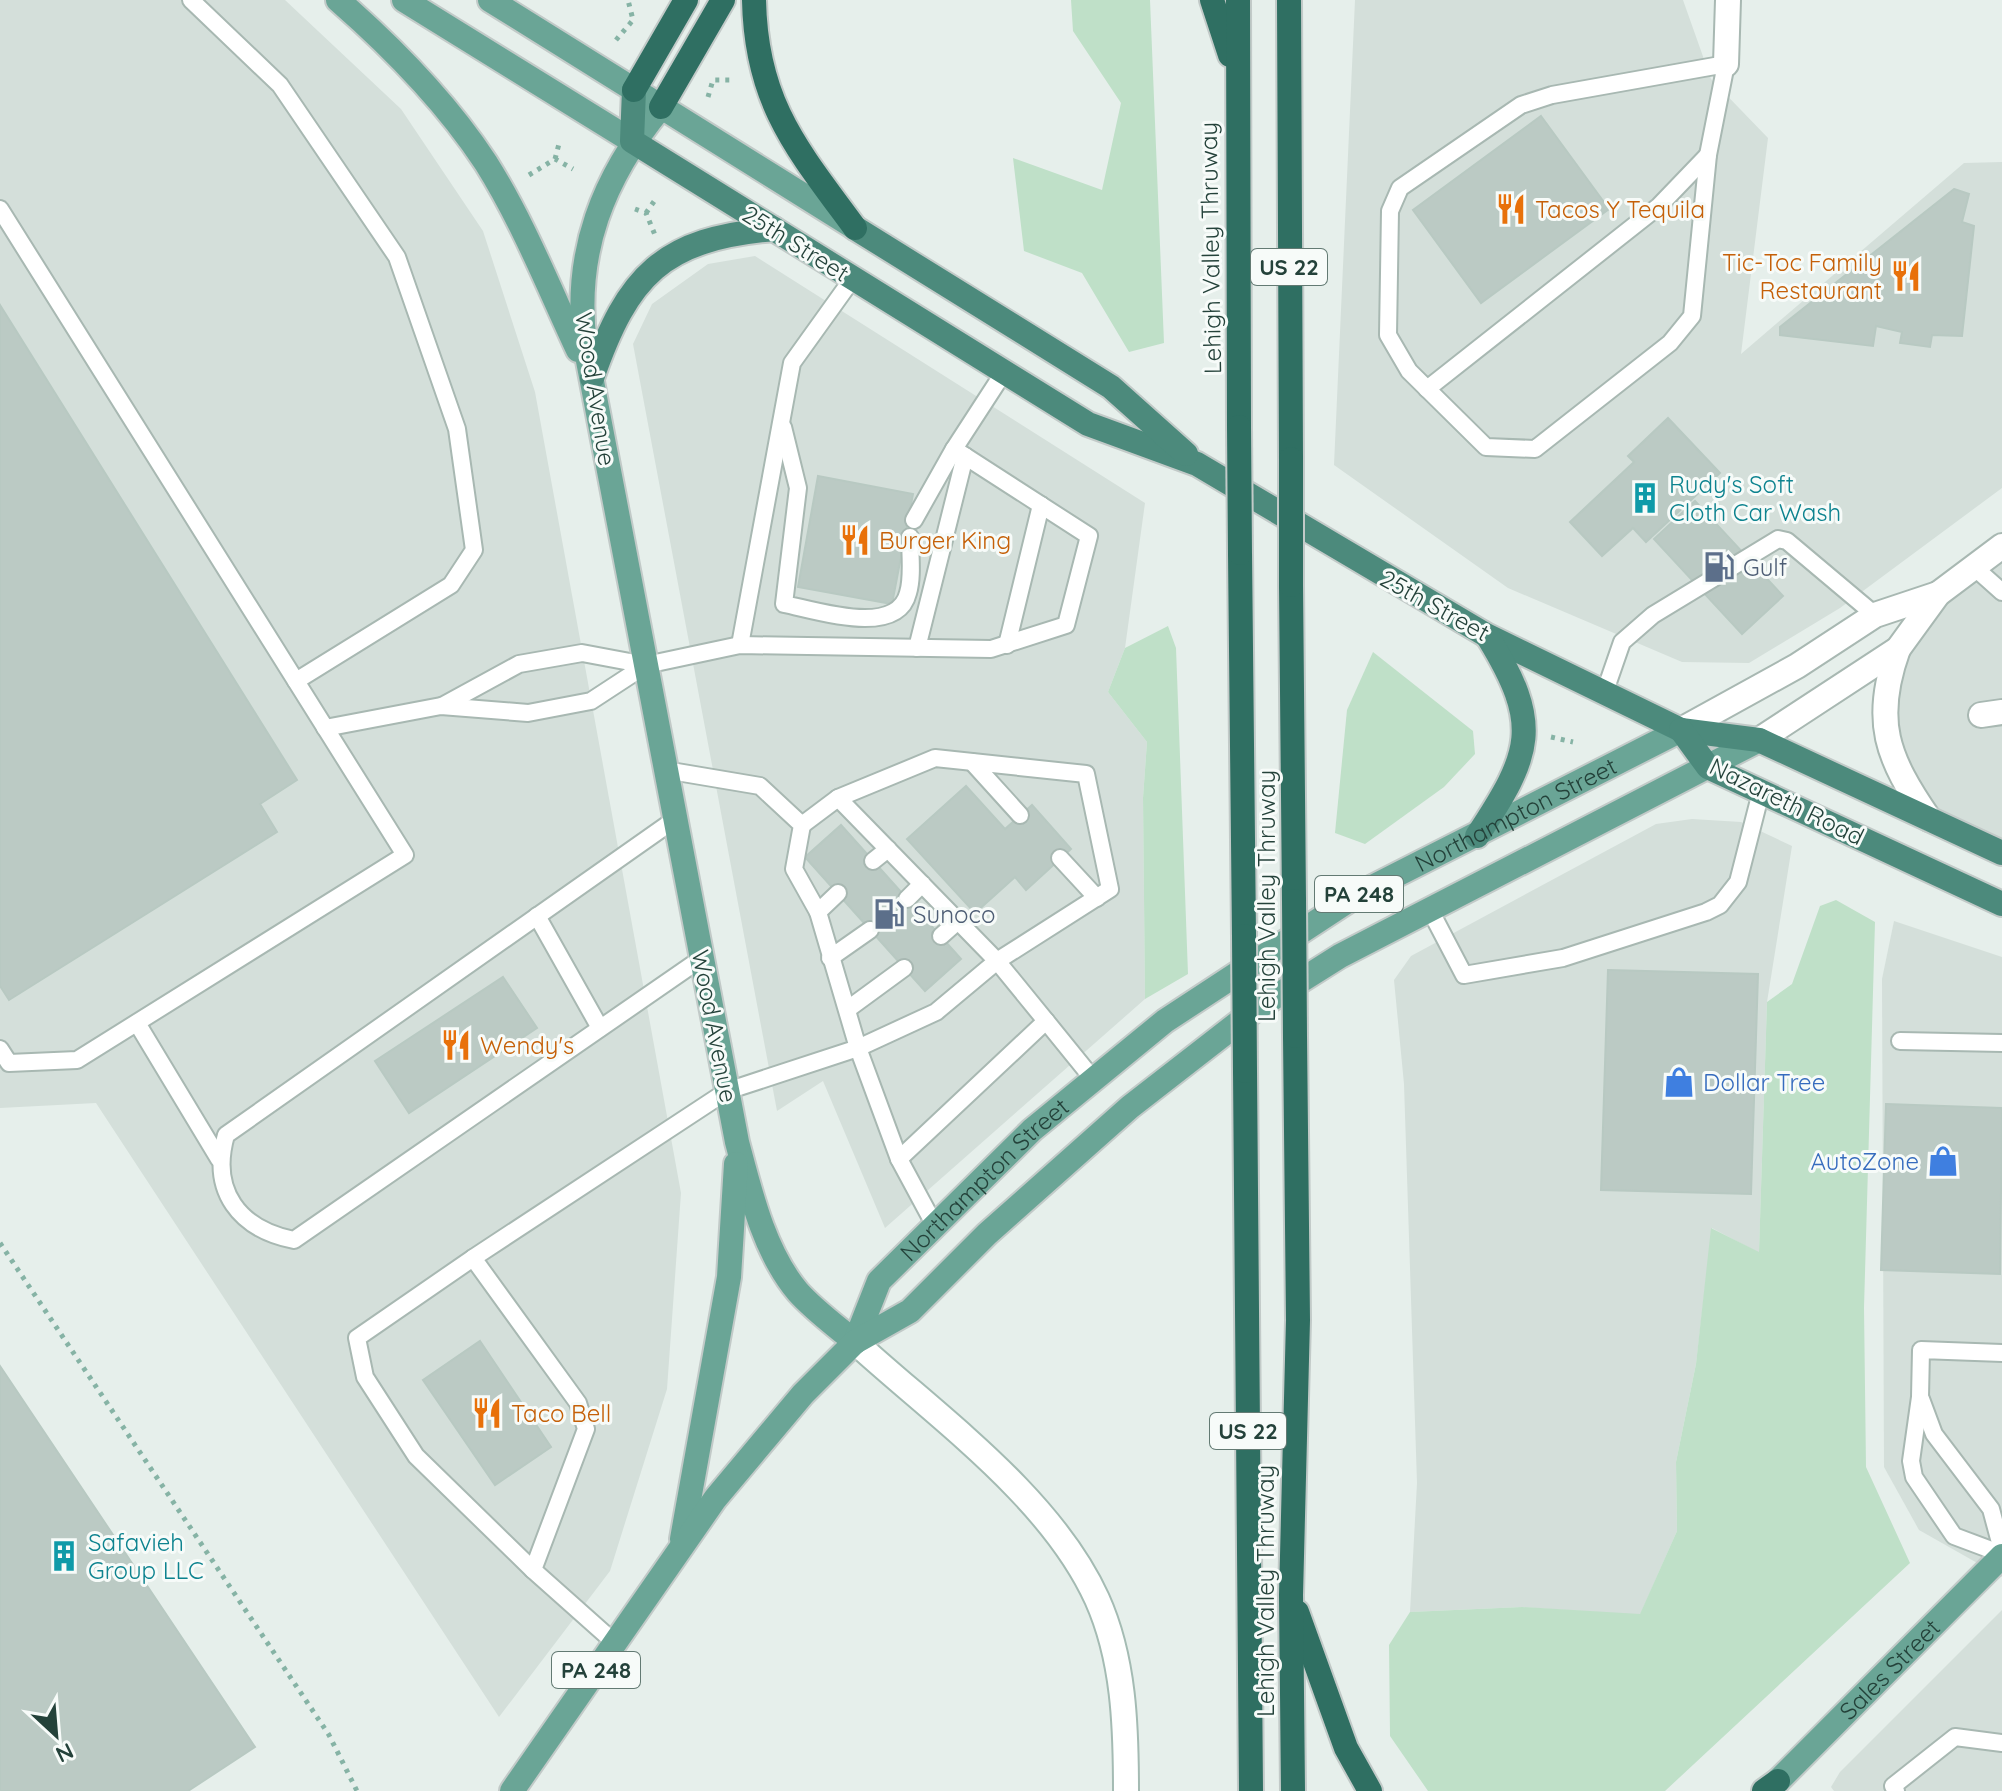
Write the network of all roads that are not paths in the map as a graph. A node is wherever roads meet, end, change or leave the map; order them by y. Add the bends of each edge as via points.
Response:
1 (191, 0) edge
2 (338, 0) edge
3 (404, 0) edge
4 (490, 0) edge
5 (686, 0) edge
6 (723, 0) edge
7 (754, 0) edge
8 (1212, 0) edge
9 (1238, 0) edge
10 (1289, 0) edge
11 (1728, 0) edge
12 (1726, 64) junction
13 (1236, 75) junction
14 (634, 90) junction
15 (661, 107) junction
16 (632, 141) junction
17 (1708, 155) junction
18 (0, 209) edge
19 (855, 228) junction
20 (774, 229) junction
21 (853, 278) junction
22 (1004, 372) junction
23 (592, 378) junction
24 (1427, 389) junction
25 (781, 422) junction
26 (959, 452) junction
27 (1197, 464) junction
28 (1041, 505) junction
29 (914, 520) dead end
30 (910, 537) dead end
31 (2002, 546) edge
32 (1974, 567) junction
33 (2002, 592) edge
34 (1938, 594) junction
35 (1875, 615) junction
36 (1486, 635) junction
37 (740, 645) junction
38 (1007, 645) junction
39 (917, 648) junction
40 (1898, 649) junction
41 (646, 665) junction
42 (296, 681) junction
43 (1604, 694) junction
44 (441, 706) junction
45 (325, 728) junction
46 (1681, 730) junction
47 (1759, 740) junction
48 (972, 762) junction
49 (1708, 767) junction
50 (665, 770) junction
51 (1761, 792) junction
52 (838, 798) junction
53 (1020, 815) dead end
54 (1929, 819) junction
55 (674, 820) junction
56 (802, 825) junction
57 (1477, 836) junction
58 (888, 849) junction
59 (2002, 853) edge
60 (1060, 858) dead end
61 (873, 861) dead end
62 (922, 884) junction
63 (838, 893) dead end
64 (1097, 898) junction
65 (907, 899) dead end
66 (2002, 904) edge
67 (1430, 910) junction
68 (818, 912) junction
69 (537, 916) junction
70 (958, 921) junction
71 (870, 930) dead end
72 (941, 936) dead end
73 (702, 958) junction
74 (830, 958) junction
75 (997, 961) junction
76 (904, 968) dead end
77 (848, 1009) junction
78 (1046, 1021) junction
79 (137, 1023) junction
80 (600, 1028) junction
81 (1900, 1041) dead end
82 (2002, 1043) edge
83 (858, 1048) junction
84 (0, 1049) edge
85 (1093, 1079) junction
86 (727, 1091) junction
87 (737, 1142) junction
88 (219, 1159) junction
89 (899, 1159) junction
90 (934, 1224) junction
91 (473, 1258) junction
92 (855, 1342) junction
93 (2002, 1353) edge
94 (1920, 1397) junction
95 (680, 1548) junction
96 (2002, 1554) edge
97 (533, 1570) junction
98 (1291, 1595) junction
99 (615, 1643) junction
100 (2002, 1743) edge
101 (1771, 1788) edge
102 (512, 1791) edge
103 (1126, 1791) edge
104 (1251, 1791) edge
105 (1293, 1791) edge
106 (1370, 1791) edge
107 (1896, 1791) edge

1 - 42 lane via 280,85 397,257 457,429 474,550 451,585
2 - 23 main road via 417,76 486,164
3 - 16 main road, 25th Street
4 - 14 main road, 25th Street
5 - 14 highway
6 - 15 highway
7 - 19 highway via 757,53 772,103 801,155
8 - 13 highway
9 - 13 highway, Lehigh Valley Thruway / US 22
10 - 98 highway, Lehigh Valley Thruway / US 22, bridge via 1298,1320
11 - 12 street
12 - 17 lane
12 - 24 lane via 1521,105 1400,188 1390,211 1388,335 1409,371
13 - 104 highway, Lehigh Valley Thruway / US 22, bridge
14 - 15 main road, 25th Street
14 - 16 highway, Wood Avenue
15 - 16 main road, Wood Avenue
15 - 19 main road, 25th Street
16 - 20 highway, 25th Street
16 - 23 main road, Wood Avenue via 605,190 584,262 582,319
17 - 24 lane via 1659,206
17 - 24 lane via 1692,316 1670,343 1535,449 1486,447
18 - 42 lane
19 - 27 highway, 25th Street via 1111,387
20 - 21 highway, 25th Street
20 - 23 highway via 705,239 652,270 625,299
21 - 22 highway, 25th Street
21 - 25 lane via 792,363
22 - 26 lane
22 - 27 highway, 25th Street via 1088,424
23 - 41 main road, Wood Avenue
25 - 30 lane via 798,488 784,604 871,620 893,612 908,593
25 - 37 lane
26 - 28 lane
26 - 29 lane
26 - 39 lane
27 - 36 highway, 25th Street
28 - 38 lane
28 - 38 lane via 1089,536 1066,625
31 - 32 street, Northampton Street
32 - 33 lane
32 - 34 street, Northampton Street
34 - 35 street, Northampton Street
34 - 40 street, Northampton Street
35 - 43 lane via 1778,539 1653,615 1622,642
35 - 46 street, Northampton Street via 1797,666
36 - 43 highway, 25th Street
36 - 57 highway via 1515,686 1527,731 1507,791
37 - 39 lane
37 - 41 lane
38 - 39 lane
40 - 47 street, Northampton Street
40 - 54 street via 1887,680 1884,728 1899,774
41 - 44 lane via 591,701 528,713
41 - 44 lane via 582,653 519,664
41 - 50 main road, Wood Avenue
42 - 45 lane
43 - 46 highway, 25th Street
44 - 45 lane
45 - 79 lane via 405,855
46 - 47 highway, Nazareth Road
46 - 49 highway, Nazareth Road
46 - 57 main road, Northampton Street / PA 248
47 - 49 main road, Northampton Street
47 - 54 highway, Nazareth Road
48 - 52 lane via 935,758
48 - 53 lane
48 - 64 lane via 1086,774 1110,889
49 - 51 highway, Nazareth Road
49 - 67 main road, Northampton Street / PA 248
50 - 55 main road, Wood Avenue
50 - 56 lane via 760,786
51 - 66 highway, Nazareth Road
51 - 67 lane via 1738,882 1720,905 1563,958 1464,975
52 - 56 lane
52 - 58 lane
54 - 59 highway, Nazareth Road
55 - 69 lane
55 - 73 main road, Wood Avenue
56 - 68 lane via 794,869
57 - 85 main road, Northampton Street / PA 248 via 1357,895 1282,942 1165,1021
58 - 61 lane
58 - 62 lane
60 - 64 lane
62 - 65 lane
62 - 70 lane
63 - 68 lane
64 - 75 lane
67 - 92 main road, Northampton Street / PA 248 via 1340,956 1205,1046 1060,1167 910,1311
68 - 74 lane
69 - 80 lane
69 - 88 lane via 226,1135
70 - 72 lane
70 - 75 lane
71 - 74 lane
73 - 80 lane
73 - 86 main road, Wood Avenue
74 - 77 lane
75 - 78 lane
75 - 83 lane via 936,1012
76 - 77 lane
77 - 83 lane
78 - 85 lane
78 - 89 lane
79 - 84 lane via 77,1060 9,1063
79 - 88 lane
80 - 88 lane via 294,1240 265,1234 247,1221 222,1182
81 - 82 lane
83 - 86 lane
83 - 89 lane
85 - 90 main road, Northampton Street / PA 248
86 - 87 main road, Wood Avenue
86 - 91 lane
87 - 92 main road, Wood Avenue via 764,1228 786,1276
87 - 95 main road via 729,1277
89 - 90 lane
90 - 92 main road, Northampton Street / PA 248 via 879,1281
91 - 97 lane via 578,1403 586,1429
91 - 97 lane via 357,1338 365,1377 416,1456
92 - 95 main road, Northampton Street / PA 248 via 752,1450
92 - 103 street, Wood Avenue via 1012,1484 1079,1564 1098,1601 1121,1686
93 - 94 lane via 1921,1350
94 - 96 lane via 1934,1434 1991,1509
94 - 96 lane via 1911,1447 1914,1477 1954,1536
95 - 99 main road, Northampton Street / PA 248
96 - 101 main road, Sales Street
97 - 99 lane
98 - 105 highway, Lehigh Valley Thruway / US 22
98 - 106 highway via 1346,1748
99 - 102 main road, Northampton Street / PA 248
100 - 107 lane via 1955,1737 1893,1786

